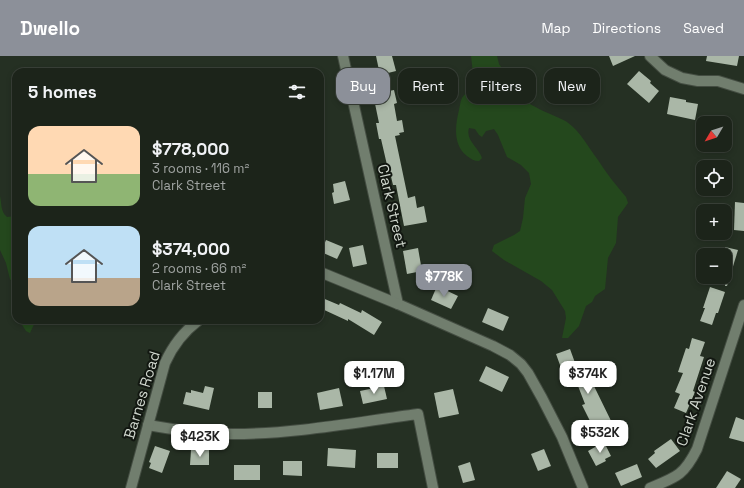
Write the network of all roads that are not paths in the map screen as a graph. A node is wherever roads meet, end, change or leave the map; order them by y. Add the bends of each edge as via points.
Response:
1 (342, 56) edge
2 (650, 56) edge
3 (744, 90) edge
4 (324, 274) edge
5 (398, 304) junction
6 (744, 305) edge
7 (194, 324) edge
8 (148, 425) junction
9 (131, 488) edge
10 (433, 488) edge
11 (583, 488) edge
12 (650, 488) edge

1 - 5 street, Clark Street
2 - 3 street via 665,70 682,78 718,81
4 - 5 street
5 - 11 street via 493,346 521,364 532,378 562,437
6 - 12 street, Clark Avenue via 698,449 684,471
7 - 8 street, Barnes Road via 181,336 169,354
8 - 9 street, Barnes Road
8 - 10 street via 208,433 253,433 418,414

